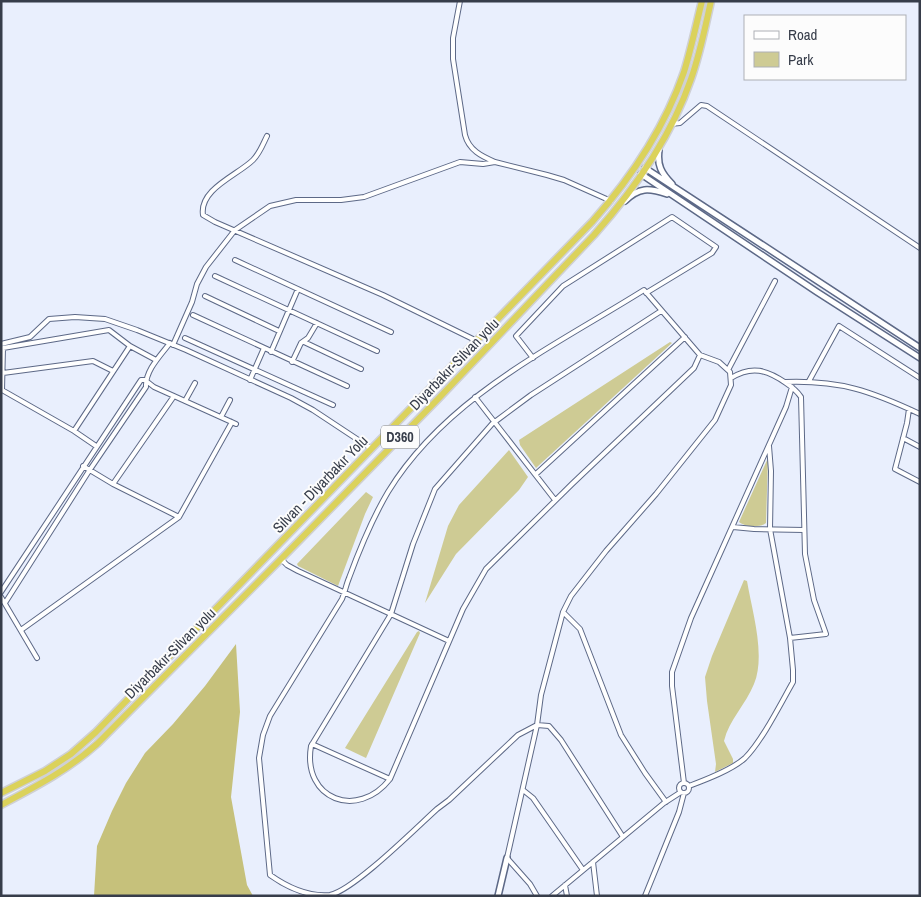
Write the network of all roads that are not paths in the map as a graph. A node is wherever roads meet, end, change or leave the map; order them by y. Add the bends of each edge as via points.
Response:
1 (460, 1) edge
2 (702, 1) edge
3 (711, 1) edge
4 (671, 124) junction
5 (267, 136) dead end
6 (659, 148) junction
7 (495, 162) junction
8 (643, 171) junction
9 (677, 190) junction
10 (672, 195) junction
11 (611, 201) junction
12 (615, 212) junction
13 (235, 230) junction
14 (920, 248) edge
15 (235, 260) dead end
16 (215, 276) dead end
17 (775, 281) dead end
18 (298, 289) junction
19 (646, 293) junction
20 (205, 296) dead end
21 (289, 310) junction
22 (661, 311) junction
23 (193, 315) dead end
24 (316, 323) junction
25 (279, 331) junction
26 (391, 332) dead end
27 (684, 337) junction
28 (185, 338) dead end
29 (477, 341) junction
30 (304, 342) junction
31 (1, 344) edge
32 (171, 344) junction
33 (130, 346) junction
34 (264, 348) junction
35 (920, 348) edge
36 (377, 351) dead end
37 (271, 352) junction
38 (700, 355) junction
39 (533, 358) junction
40 (920, 358) edge
41 (156, 360) junction
42 (292, 362) junction
43 (361, 369) dead end
44 (254, 370) junction
45 (728, 370) junction
46 (113, 371) junction
47 (3, 373) junction
48 (730, 378) junction
49 (920, 378) edge
50 (146, 380) junction
51 (250, 380) junction
52 (809, 381) junction
53 (785, 382) junction
54 (195, 383) dead end
55 (348, 386) dead end
56 (792, 387) junction
57 (174, 396) junction
58 (476, 397) junction
59 (230, 400) dead end
60 (185, 401) junction
61 (333, 405) dead end
62 (909, 408) junction
63 (920, 414) edge
64 (221, 417) junction
65 (496, 422) junction
66 (74, 431) junction
67 (903, 438) junction
68 (769, 444) junction
69 (96, 446) junction
70 (920, 447) edge
71 (372, 449) junction
72 (83, 466) junction
73 (89, 471) junction
74 (536, 474) junction
75 (920, 482) edge
76 (113, 484) junction
77 (556, 500) junction
78 (179, 517) junction
79 (732, 527) junction
80 (770, 529) junction
81 (804, 530) junction
82 (281, 559) junction
83 (1, 592) edge
84 (345, 592) junction
85 (1, 597) edge
86 (5, 603) junction
87 (563, 612) junction
88 (391, 614) junction
89 (21, 630) junction
90 (790, 638) junction
91 (449, 641) junction
92 (38, 658) dead end
93 (536, 725) junction
94 (312, 744) junction
95 (390, 779) junction
96 (684, 783) junction
97 (689, 786) junction
98 (522, 790) junction
99 (1, 793) edge
100 (682, 793) junction
101 (666, 802) junction
102 (1, 805) edge
103 (623, 837) junction
104 (507, 858) junction
105 (593, 862) junction
106 (583, 870) junction
107 (565, 885) junction
108 (498, 896) edge
109 (537, 896) edge
110 (552, 896) edge
111 (567, 896) edge
112 (597, 896) edge
113 (645, 896) edge

1 - 7 street via 453,38 453,59 465,135 467,144
2 - 11 highway, Silvan - Diyarbakır Yolu / D360 via 684,72 663,121
3 - 4 highway, Diyarbakır-Silvan yolu / D360 via 691,81
4 - 6 highway, Diyarbakır-Silvan yolu / D360
4 - 14 street via 680,123 701,104 707,106
5 - 13 street via 254,160 215,188 202,210 203,215
6 - 8 highway, Diyarbakır-Silvan yolu / D360
6 - 9 street via 662,174
7 - 11 street via 564,180
7 - 13 street via 460,162 364,197 296,200 270,206
8 - 9 street
8 - 10 street
8 - 12 highway, Diyarbakır-Silvan yolu / D360
9 - 35 street
10 - 12 street via 641,190 633,193
10 - 40 street
11 - 29 highway, Silvan - Diyarbakır Yolu / D360
12 - 82 highway, Diyarbakır-Silvan yolu / D360 via 545,289
13 - 29 street via 383,295
13 - 32 street via 206,266
15 - 18 street
16 - 21 street
17 - 45 street
18 - 21 street
18 - 26 street
19 - 22 street
19 - 39 street via 644,290
19 - 39 street via 712,253 716,247 672,217 563,286 516,336
20 - 25 street
21 - 24 street
21 - 25 street
22 - 27 street
22 - 65 street via 531,395
23 - 34 street
24 - 30 street
24 - 36 street
25 - 37 street
27 - 38 street
27 - 74 street
28 - 44 street
29 - 71 highway, Silvan - Diyarbakır Yolu / D360
30 - 42 street
30 - 43 street
31 - 32 street via 30,337 49,319 75,317 105,319
32 - 41 street
32 - 51 street
33 - 41 street
33 - 46 street
33 - 47 street via 110,330 3,348
34 - 37 street
34 - 44 street
37 - 42 street
38 - 45 street via 719,362
38 - 77 street via 694,368
39 - 58 street
41 - 50 street
42 - 55 street
44 - 51 street
44 - 61 street
45 - 48 street
46 - 47 street via 93,361
46 - 66 street
47 - 66 street via 2,390
48 - 53 street via 756,370 772,373
48 - 87 street via 731,385 715,420 606,551 571,596
49 - 52 street via 839,326
50 - 57 street
50 - 69 street via 141,380
50 - 73 street via 146,388
51 - 71 street via 313,410
52 - 53 street
52 - 62 street via 842,384
53 - 56 street
54 - 60 street
56 - 68 street
56 - 81 street via 801,397
57 - 60 street
57 - 76 street
58 - 65 street
58 - 84 street via 449,419 409,462 388,492 368,530
59 - 64 street
60 - 64 street
62 - 63 street
62 - 67 street
64 - 78 street via 234,423
65 - 74 street
65 - 88 street via 435,489
66 - 69 street
67 - 70 street
67 - 75 street via 895,469
68 - 79 street
68 - 80 street
69 - 72 street
71 - 99 highway, Silvan - Diyarbakır Yolu / D360 via 96,732 45,771
72 - 73 street
72 - 83 street
73 - 76 street
73 - 86 street
74 - 77 street
76 - 78 street
77 - 91 street via 486,569
78 - 89 street
79 - 80 street
79 - 96 street via 691,618 672,672
80 - 81 street
80 - 90 street
81 - 90 street via 814,600 826,634
82 - 84 street via 286,565
82 - 102 highway, Diyarbakır-Silvan yolu / D360 via 79,760
84 - 88 street
84 - 93 street via 270,716 262,735 259,758 270,875 287,888 315,896 341,891 449,800 518,735
85 - 86 street
86 - 89 street
87 - 93 street
87 - 101 street via 580,629 622,735
88 - 91 street
88 - 94 street
89 - 92 street
90 - 97 street via 792,682 756,743 735,765
91 - 95 street
93 - 98 street
93 - 103 street via 549,726 561,740
94 - 95 street
94 - 95 street via 309,757 313,778 322,791 337,799 352,802 372,795
96 - 97 street
96 - 100 street via 679,786
97 - 100 street via 688,791
98 - 104 street
98 - 106 street via 533,798
100 - 101 street
100 - 113 street via 678,812
101 - 103 street
103 - 105 street
104 - 108 street
104 - 109 street
105 - 106 street
105 - 112 street
106 - 107 street
107 - 110 street
107 - 111 street

